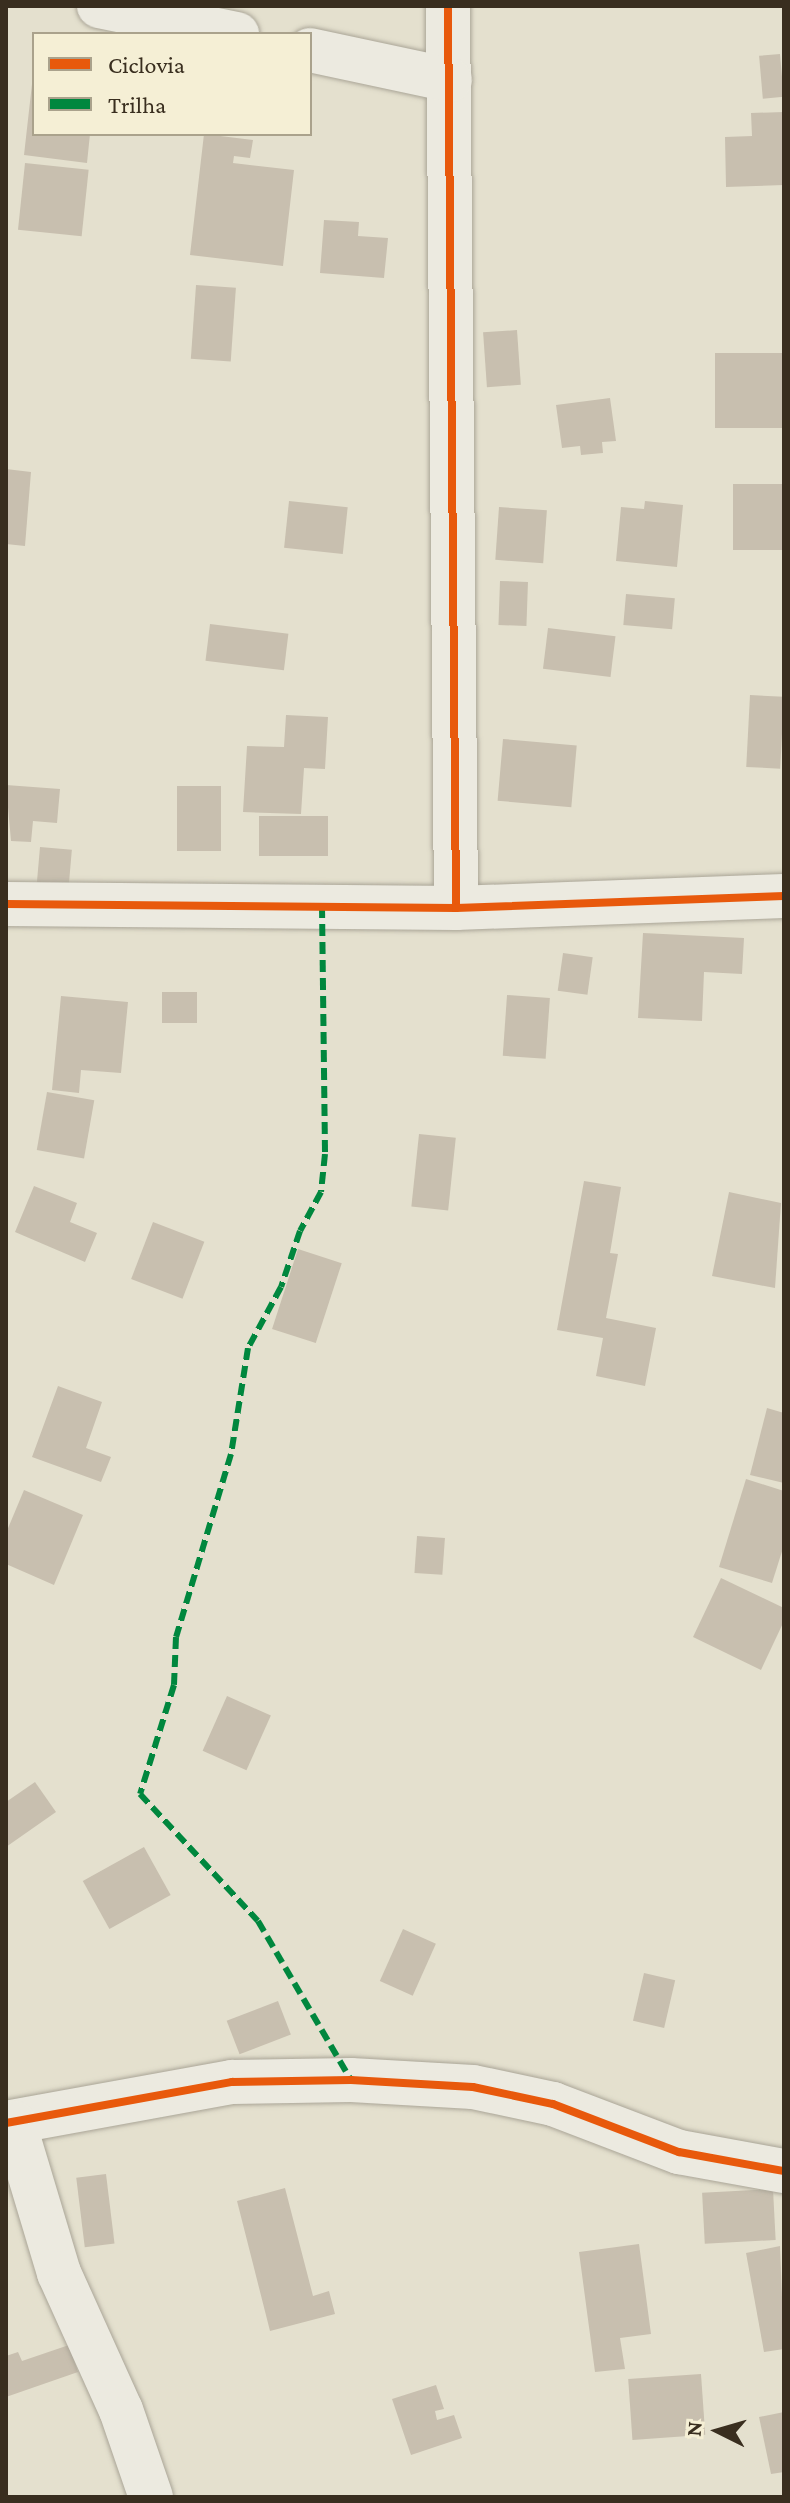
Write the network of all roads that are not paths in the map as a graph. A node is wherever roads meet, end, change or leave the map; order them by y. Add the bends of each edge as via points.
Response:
1 (99, 6) edge
2 (448, 6) edge
3 (227, 32) edge
4 (312, 50) edge
5 (450, 80) junction
6 (784, 896) edge
7 (6, 904) edge
8 (456, 908) junction
9 (10, 2123) edge
10 (784, 2171) edge
11 (151, 2497) edge

1 - 3 street
2 - 5 street
4 - 5 street
5 - 8 street
6 - 8 street
7 - 8 street
9 - 10 street via 232,2082 351,2080 473,2087 553,2104 679,2152
9 - 11 street via 59,2273 121,2410

